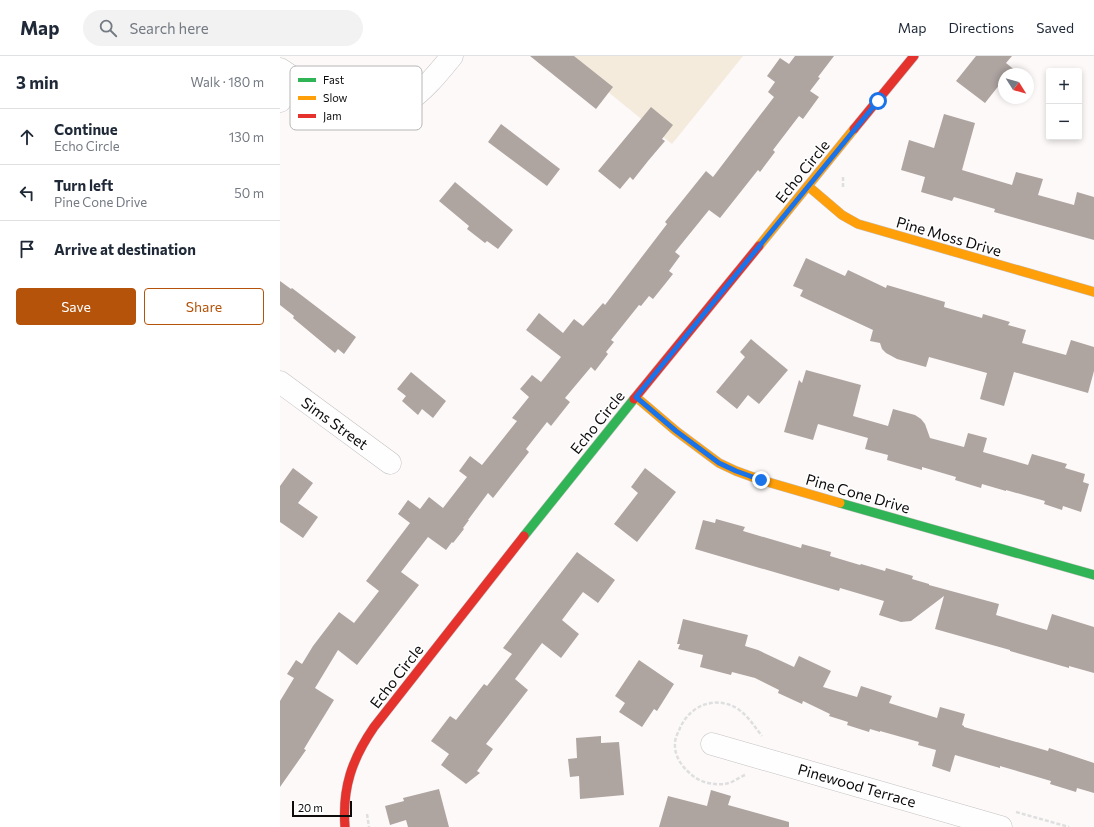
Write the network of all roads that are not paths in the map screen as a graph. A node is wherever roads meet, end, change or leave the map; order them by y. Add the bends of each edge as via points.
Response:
1 (452, 56) edge
2 (914, 56) edge
3 (287, 74) edge
4 (422, 88) edge
5 (280, 101) edge
6 (808, 186) junction
7 (1094, 292) edge
8 (280, 382) edge
9 (636, 397) junction
10 (390, 463) dead end
11 (1094, 575) edge
12 (712, 744) dead end
13 (345, 827) edge
14 (1001, 827) edge

1 - 4 street
2 - 6 street, Echo Circle
3 - 5 street
6 - 7 street, Pine Moss Drive via 842,215 858,224
6 - 9 street, Echo Circle
8 - 10 street, Sims Street
9 - 11 street, Pine Cone Drive via 719,463 736,471
9 - 13 street, Echo Circle via 544,510 361,746 348,784
12 - 14 street, Pinewood Terrace

